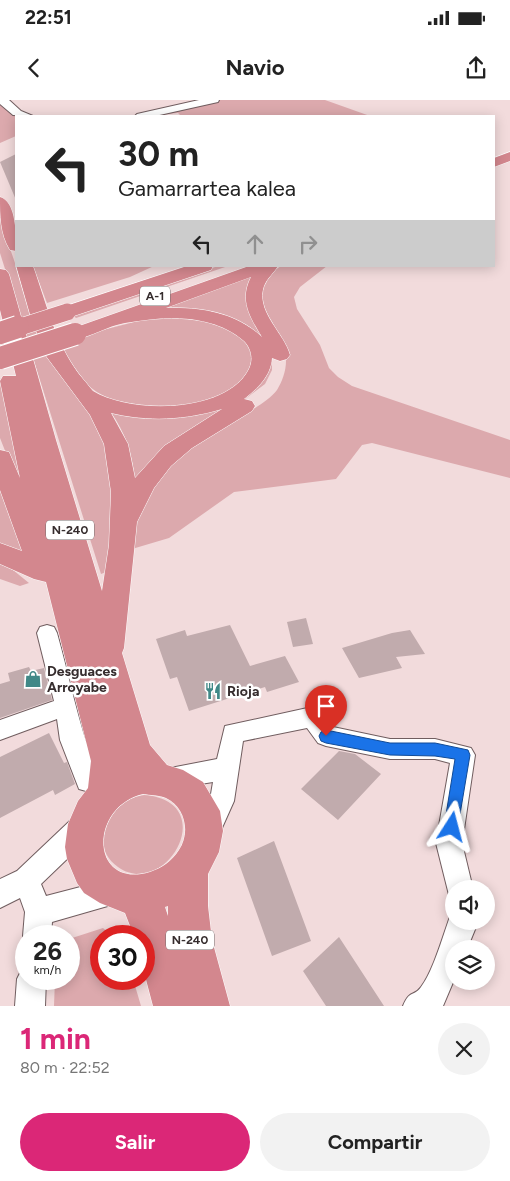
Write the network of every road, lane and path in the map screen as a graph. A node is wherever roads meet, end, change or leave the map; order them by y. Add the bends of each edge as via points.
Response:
1 (2, 100) edge
2 (214, 100) edge
3 (23, 115) edge
4 (145, 115) edge
5 (510, 145) edge
6 (495, 152) edge
7 (510, 156) edge
8 (495, 162) edge
9 (0, 201) edge
10 (15, 208) edge
11 (15, 243) edge
12 (162, 267) edge
13 (171, 267) edge
14 (202, 267) edge
15 (236, 267) edge
16 (265, 267) edge
17 (267, 267) edge
18 (18, 269) edge
19 (146, 276) junction
20 (128, 317) junction
21 (69, 318) junction
22 (0, 322) edge
23 (0, 328) edge
24 (0, 333) edge
25 (0, 346) edge
26 (0, 358) edge
27 (89, 396) junction
28 (0, 457) edge
29 (124, 521) junction
30 (0, 553) edge
31 (44, 572) junction
32 (56, 621) junction
33 (108, 660) junction
34 (66, 706) junction
35 (0, 730) edge
36 (229, 767) junction
37 (159, 778) junction
38 (100, 800) junction
39 (205, 836) junction
40 (189, 872) junction
41 (26, 880) junction
42 (458, 880) edge
43 (127, 893) junction
44 (0, 894) edge
45 (38, 924) edge
46 (461, 930) edge
47 (31, 990) edge
48 (30, 1006) edge
49 (175, 1006) edge
50 (208, 1006) edge
51 (418, 1006) edge

1 - 3 street via 16,113
2 - 4 street
5 - 6 highway
7 - 8 highway
9 - 10 highway
9 - 11 highway
12 - 19 highway
13 - 19 highway
14 - 21 highway, A-1
15 - 21 highway, A-1
16 - 20 highway
17 - 29 highway via 256,281 253,300 278,347 276,375 259,396 169,454 152,472
18 - 27 highway via 61,365
18 - 33 highway, N-240 via 44,440
19 - 21 highway
20 - 21 highway
20 - 27 highway via 179,313 220,319 243,330 257,344 261,367 245,389 222,402 192,410 141,412
21 - 22 highway
21 - 24 highway, A-1, bridge
21 - 25 highway, A-1
21 - 26 highway, bridge
23 - 32 highway, N-240
27 - 29 highway via 109,426 121,459
28 - 31 highway
29 - 33 highway
30 - 31 highway
31 - 32 highway
32 - 34 street
32 - 38 highway, N-240 via 108,761
33 - 37 highway, N-240 via 135,753
34 - 35 street
34 - 38 street via 72,740 88,781
36 - 37 street via 196,775
36 - 39 street via 222,801
36 - 42 street via 233,732 312,717 326,736 390,749 435,749 463,755 449,843
37 - 38 highway via 130,781
37 - 39 highway, N-240 via 181,786 195,798 204,816
38 - 41 street
38 - 43 highway, N-240 via 83,842 87,862 98,879
39 - 40 highway, N-240 via 197,861
40 - 43 highway, N-240 via 156,892
40 - 50 highway, N-240 via 186,894 190,942
41 - 44 street
41 - 45 street
43 - 45 street
43 - 49 highway, N-240 via 149,918
46 - 51 street via 431,999
47 - 48 street

